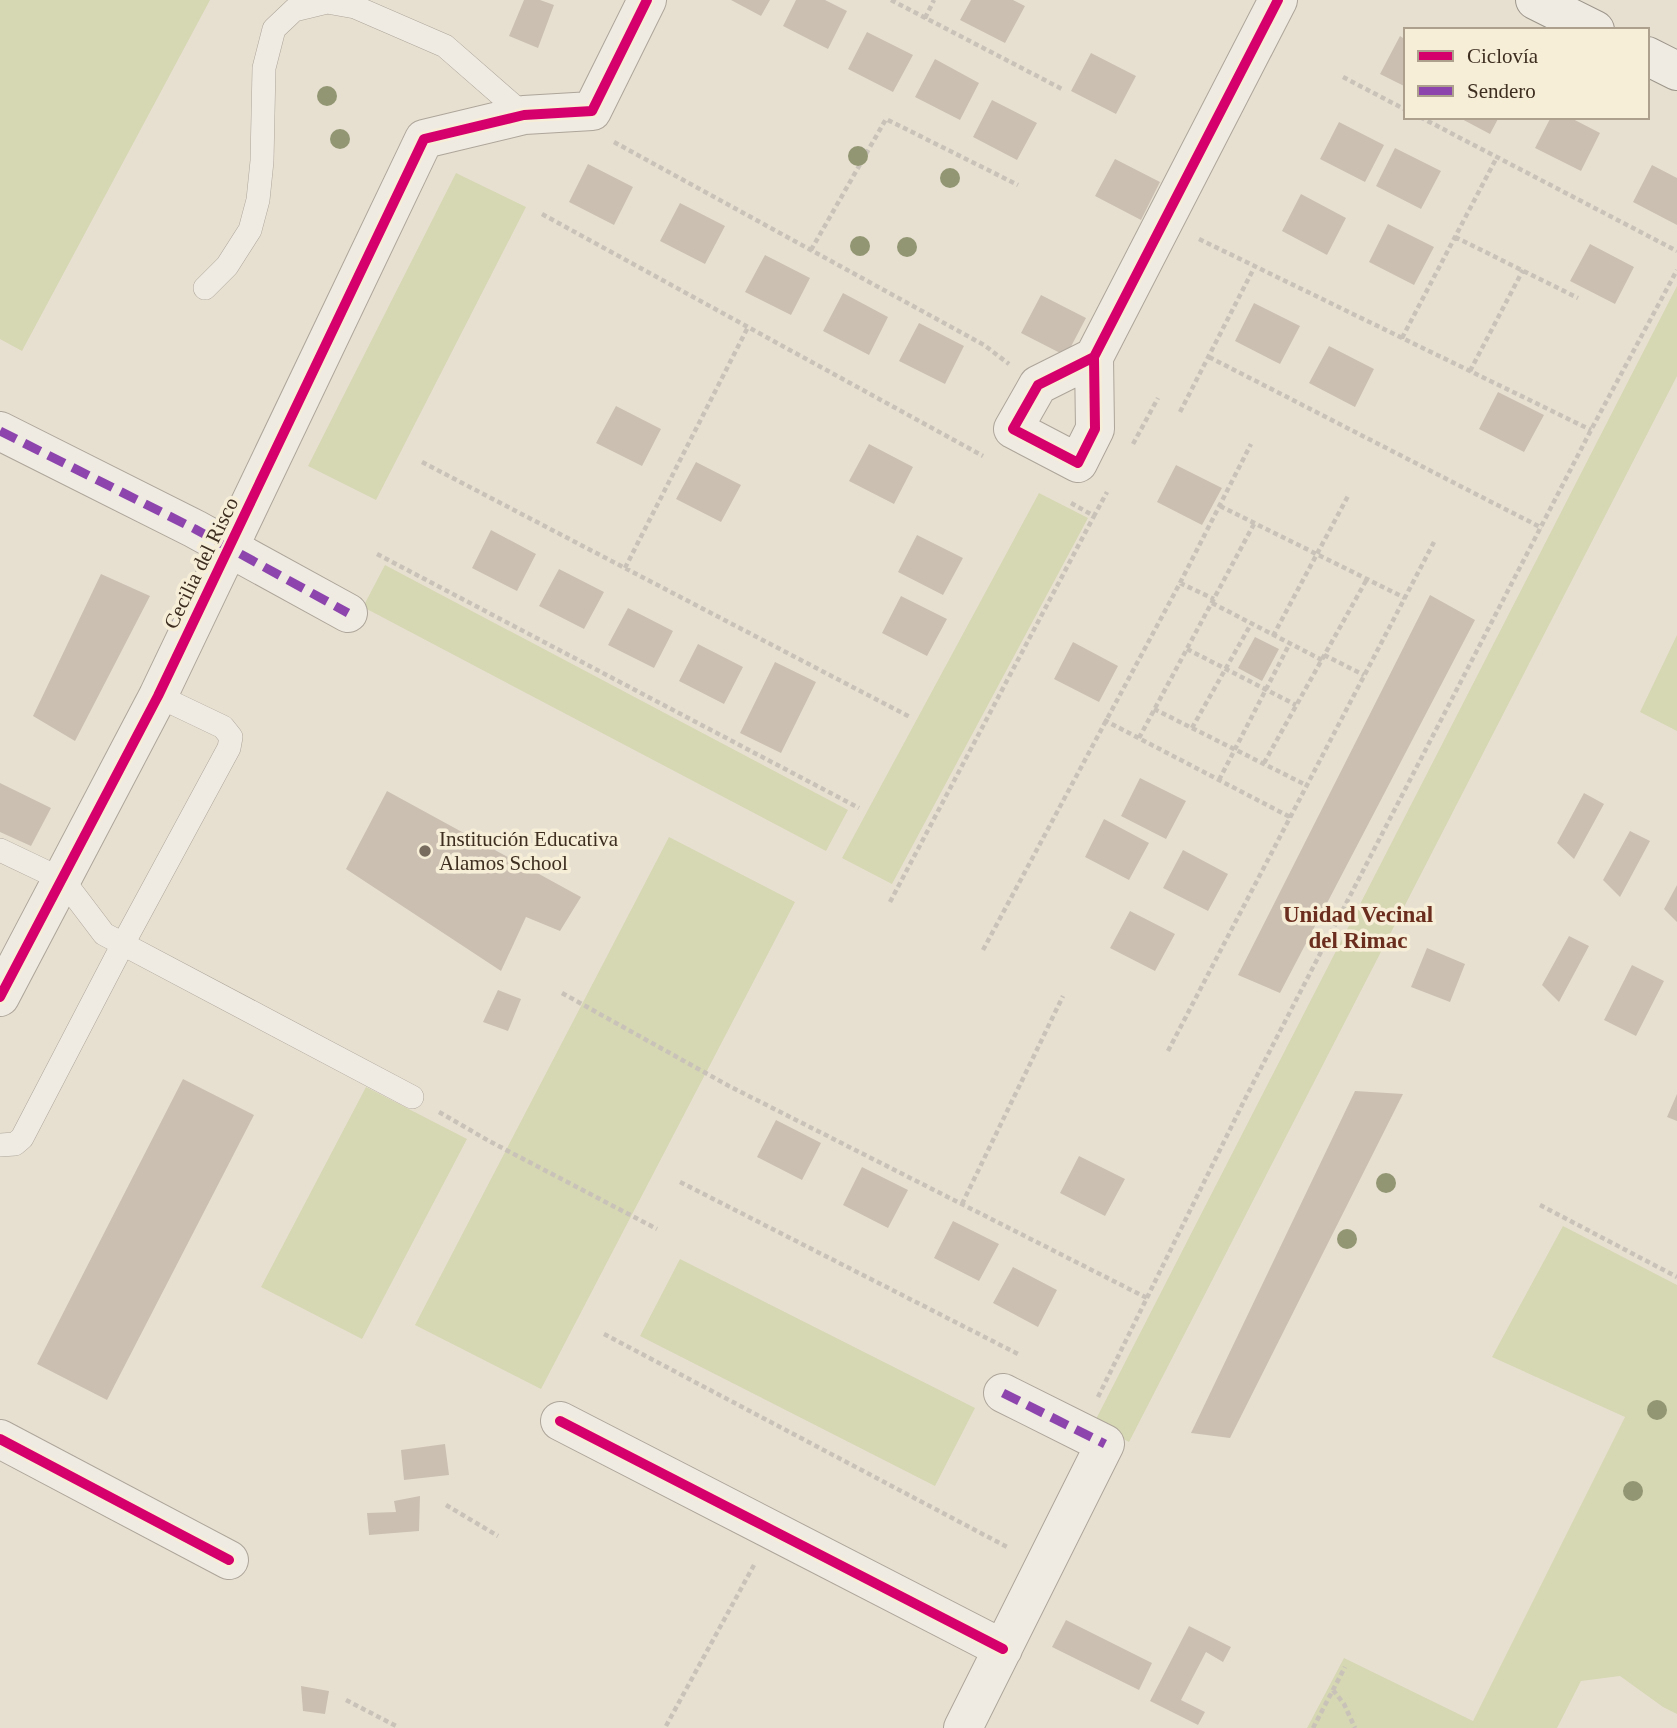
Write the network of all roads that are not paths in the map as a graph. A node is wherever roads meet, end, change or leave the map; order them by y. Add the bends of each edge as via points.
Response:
1 (647, 0) edge
2 (1278, 0) edge
3 (1535, 0) edge
4 (1591, 28) edge
5 (1649, 57) edge
6 (1677, 71) edge
7 (524, 115) junction
8 (205, 288) dead end
9 (1094, 358) junction
10 (0, 431) edge
11 (229, 548) junction
12 (348, 613) dead end
13 (158, 696) junction
14 (0, 850) edge
15 (63, 880) junction
16 (123, 944) junction
17 (0, 997) edge
18 (412, 1097) road end
19 (0, 1145) edge
20 (1003, 1393) dead end
21 (560, 1421) dead end
22 (0, 1438) edge
23 (229, 1560) dead end
24 (1003, 1649) junction
25 (963, 1728) edge

1 - 7 street via 600,125
2 - 9 street
3 - 4 street
5 - 6 street
7 - 8 lane via 444,46 355,7 327,2 294,10 274,29 264,68 261,174 250,230 227,266
7 - 11 street, Cecilia del Risco via 424,139
9 - 9 street via 1095,429 1078,463 1013,429 1038,385
10 - 11 street
11 - 12 street
11 - 13 street, Cecilia del Risco
13 - 15 street, Cecilia del Risco
13 - 16 lane via 223,727 231,737
14 - 15 lane
15 - 16 lane via 104,934
15 - 17 street, Cecilia del Risco
16 - 18 lane
16 - 19 lane via 22,1138 15,1144
20 - 24 street via 1105,1444
21 - 24 street
22 - 23 street
24 - 25 street

